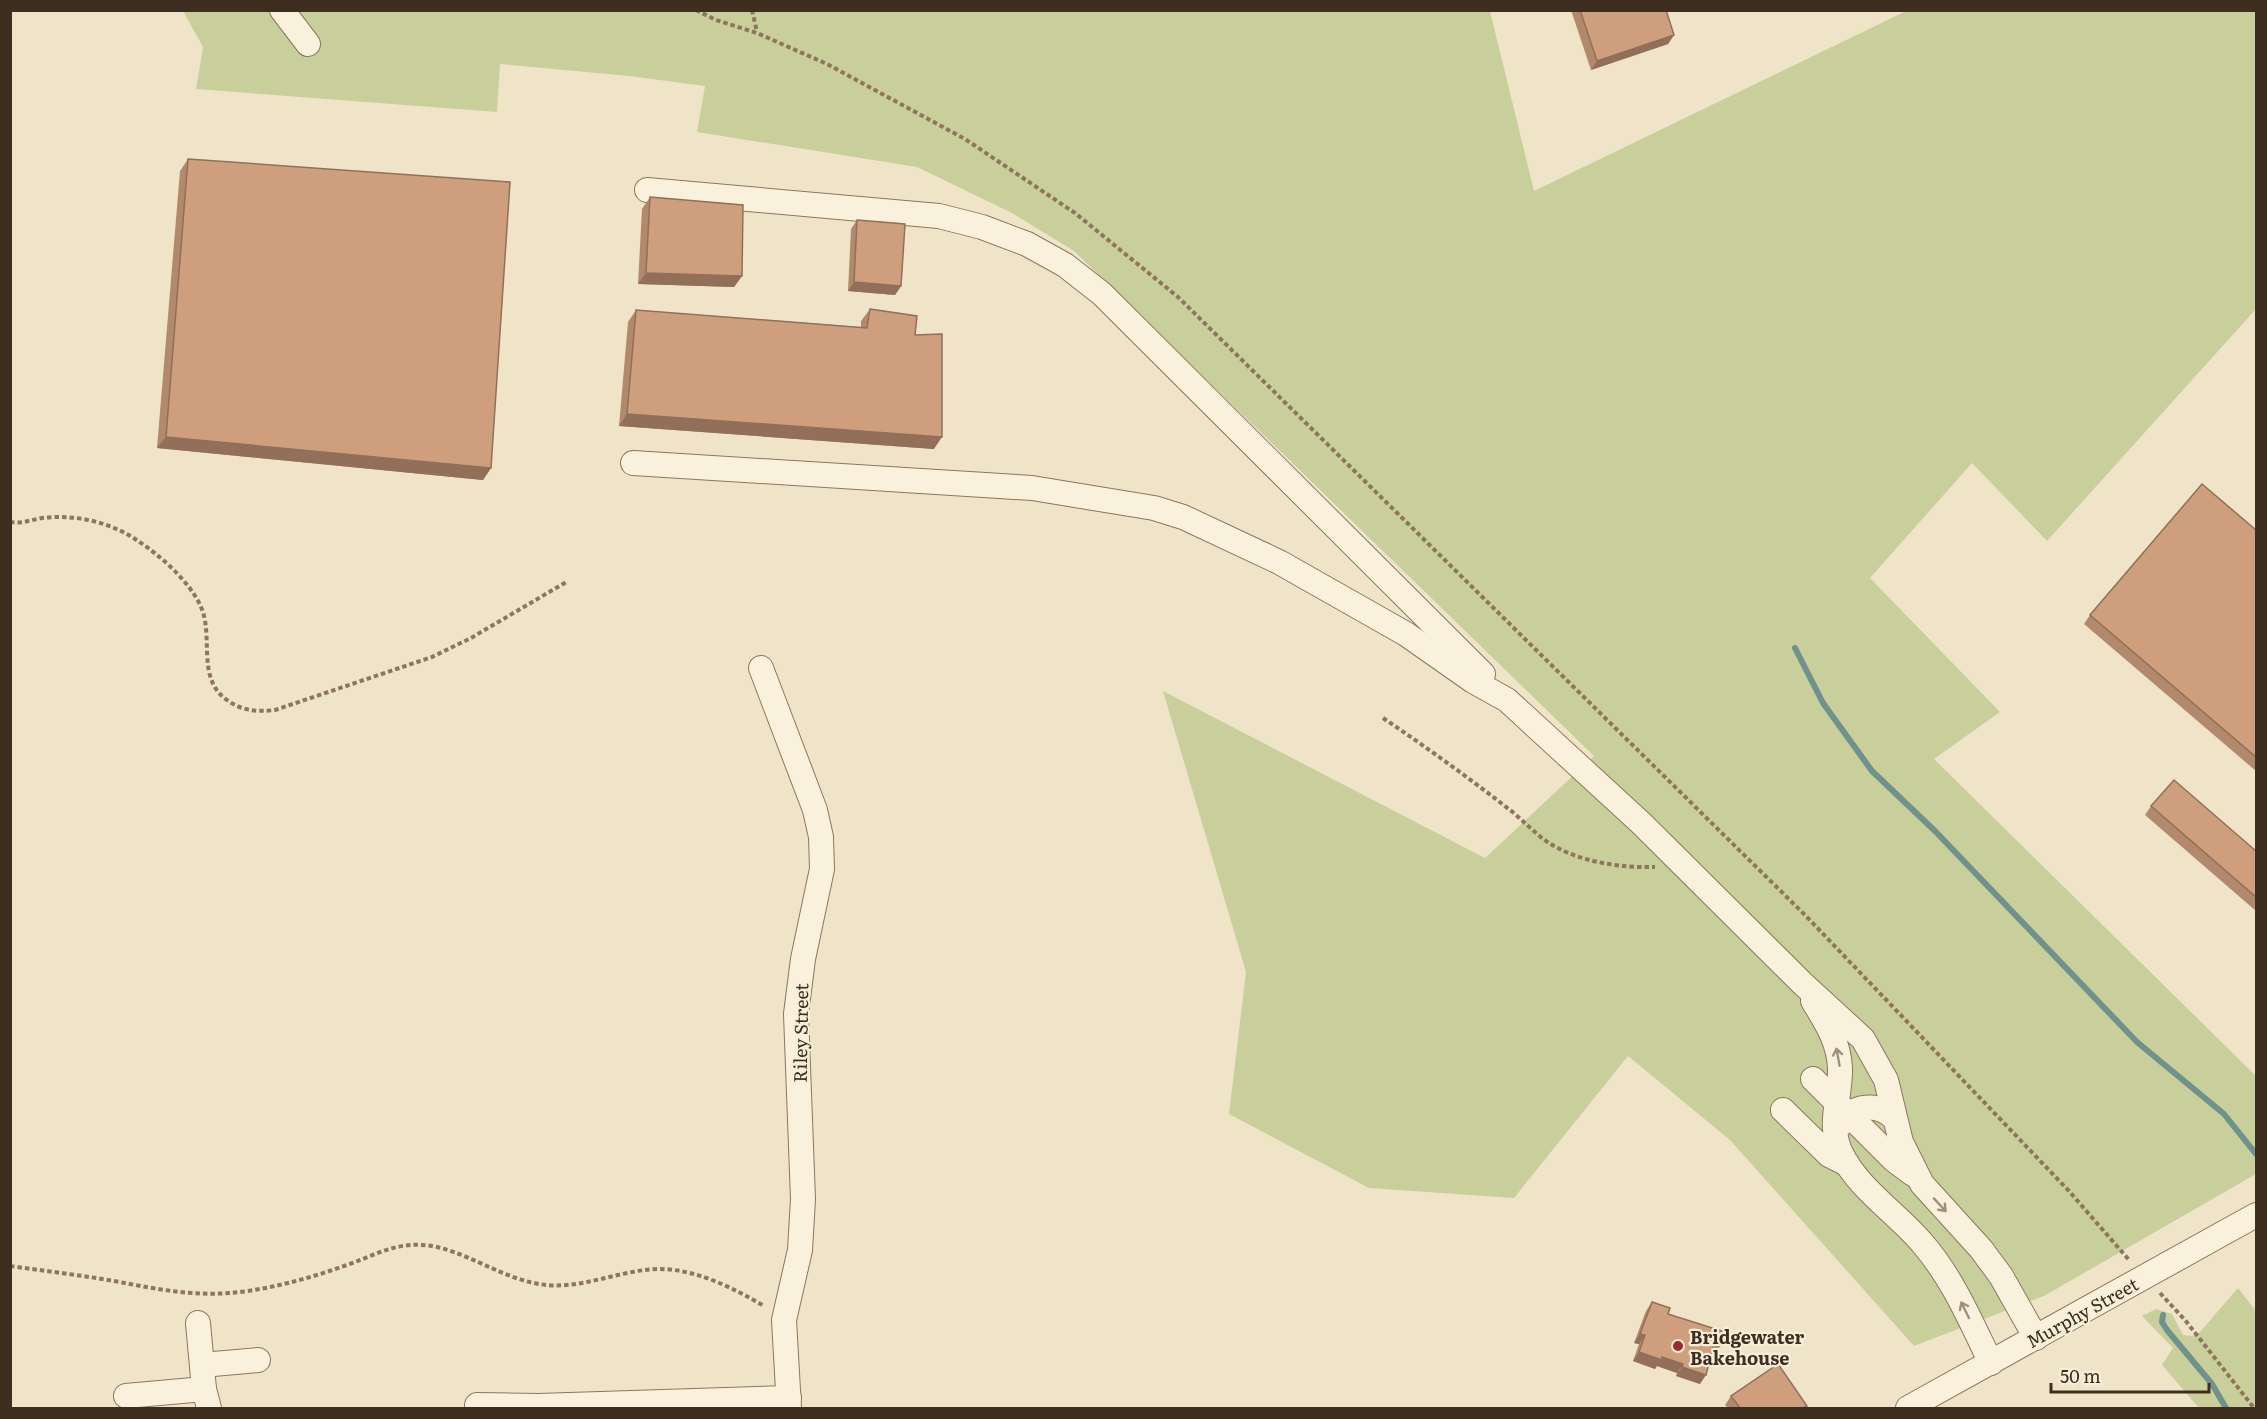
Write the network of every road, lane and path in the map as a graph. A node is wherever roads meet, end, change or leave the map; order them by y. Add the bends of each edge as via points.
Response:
1 (282, 10) edge
2 (696, 10) edge
3 (752, 10) edge
4 (758, 33) junction
5 (308, 44) dead end
6 (647, 190) dead end
7 (633, 463) dead end
8 (10, 522) edge
9 (568, 581) dead end
10 (761, 668) dead end
11 (1507, 700) junction
12 (1383, 718) dead end
13 (1683, 864) junction
14 (1802, 983) junction
15 (1813, 1079) dead end
16 (1843, 1109) junction
17 (1783, 1110) dead end
18 (1895, 1119) junction
19 (1842, 1154) junction
20 (1918, 1177) junction
21 (2256, 1215) edge
22 (10, 1266) edge
23 (2145, 1277) junction
24 (784, 1320) junction
25 (198, 1323) dead end
26 (2036, 1338) junction
27 (258, 1360) dead end
28 (1991, 1363) junction
29 (202, 1365) junction
30 (126, 1396) dead end
31 (206, 1399) edge
32 (789, 1403) edge
33 (477, 1405) dead end
34 (1908, 1408) edge
35 (2254, 1408) edge

1 - 5 street
2 - 4 path
3 - 4 path
4 - 23 path via 923,114 1002,161 1111,241 1178,297 1805,915 2068,1190
6 - 11 street via 914,212 993,230 1047,254 1102,294
7 - 11 street via 1032,488 1154,508 1183,517 1279,562 1406,634
8 - 9 path via 82,518 139,541 173,571 201,606 214,687 232,704 261,712 432,657
10 - 24 street, Riley Street via 815,810 821,837 822,869 796,1014 802,1224
11 - 13 street
12 - 13 path via 1549,843 1572,854 1629,868
13 - 14 street
16 -> 14 street via 1838,1052
14 - 18 street via 1869,1047 1886,1080
15 - 16 street
16 - 18 street via 1873,1107
16 - 19 street via 1833,1126
16 - 20 street via 1894,1160
17 - 19 street via 1829,1155
18 - 20 street
28 -> 19 street via 1931,1253
20 -> 26 street via 2001,1276
21 - 23 street, Murphy Street
22 - 24 path via 182,1294 210,1295 281,1285 399,1245 423,1245 523,1281 548,1285 609,1279 644,1270 684,1273 737,1290
23 - 26 street, Murphy Street
23 - 35 path via 2185,1320
24 - 32 street, Riley Street
25 - 29 street
26 - 28 street, Murphy Street
27 - 29 street
28 - 34 street, Murphy Street
29 - 31 street
30 - 31 street
32 - 33 street

